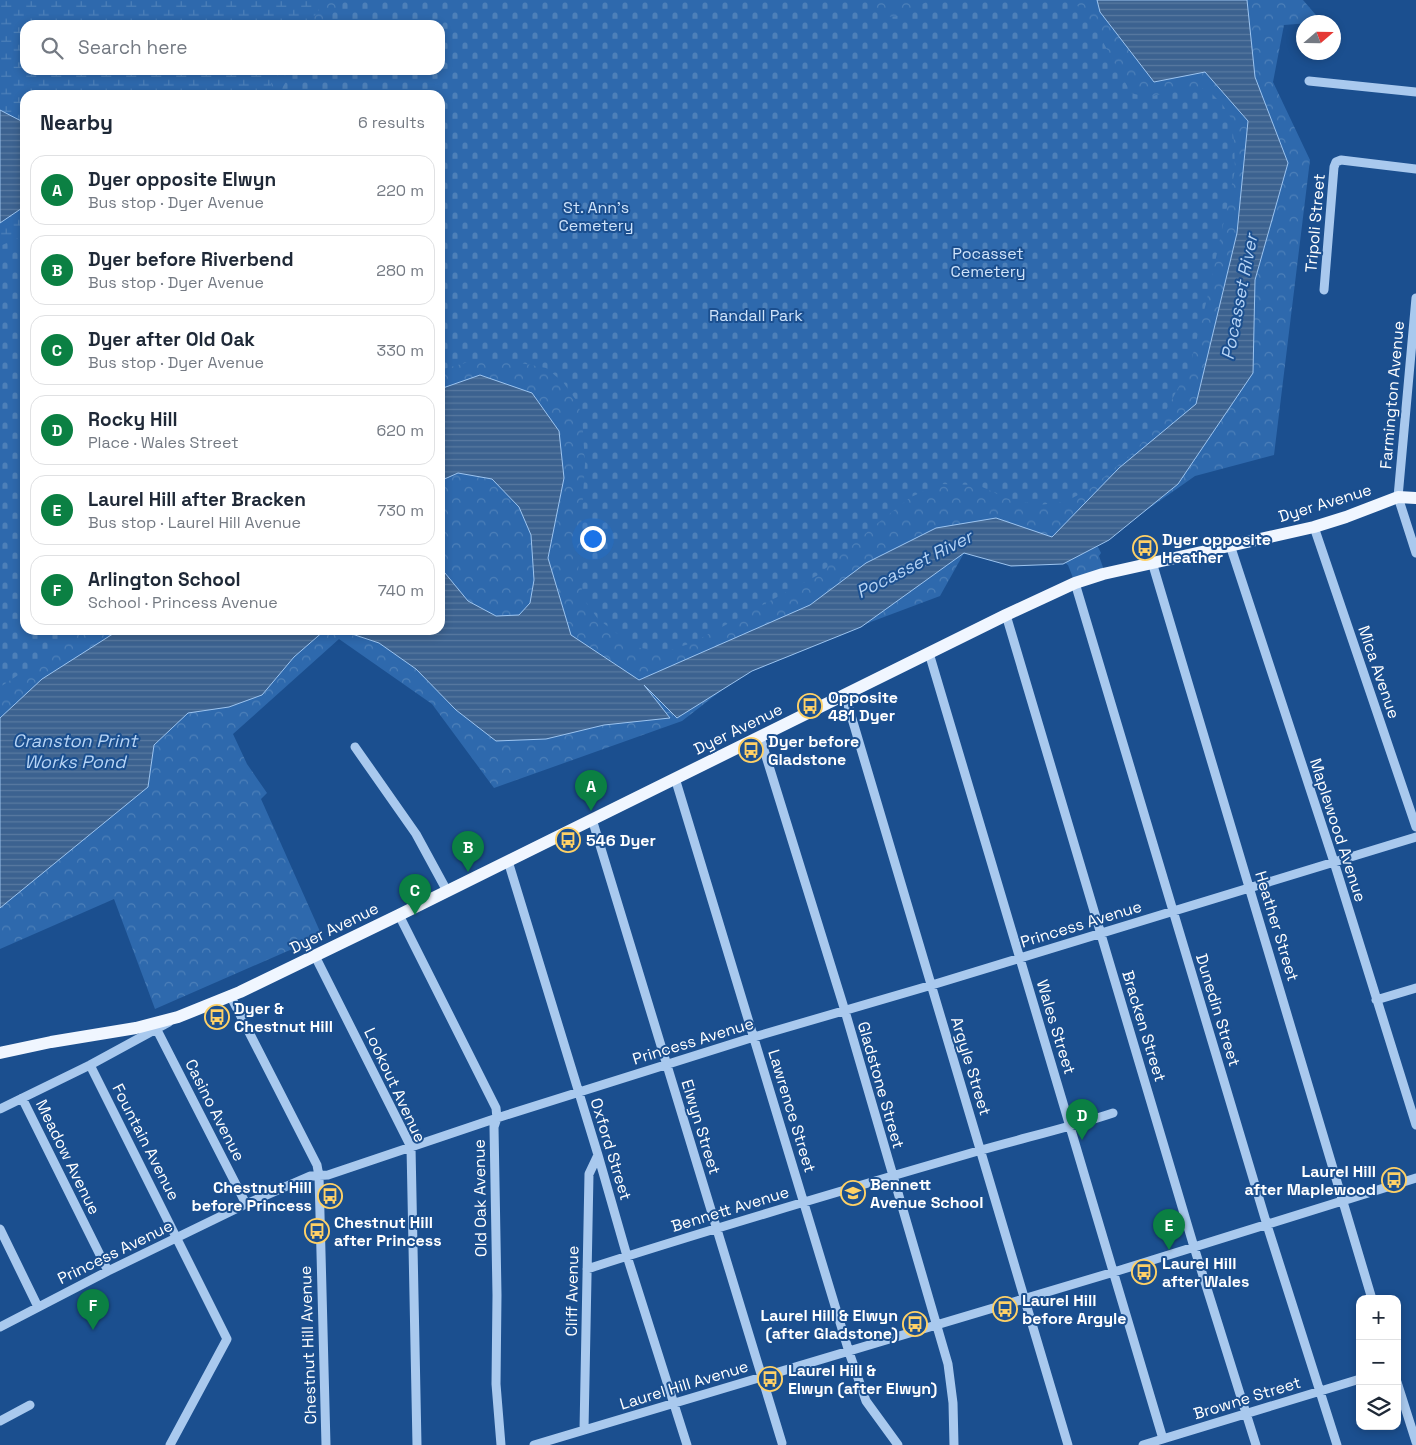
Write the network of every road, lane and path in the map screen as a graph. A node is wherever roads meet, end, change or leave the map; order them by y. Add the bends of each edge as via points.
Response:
1 (1309, 81) dead end
2 (1416, 92) edge
3 (1416, 169) edge
4 (1324, 290) dead end
5 (1416, 298) edge
6 (1398, 497) junction
7 (1416, 498) edge
8 (1314, 526) junction
9 (1230, 545) junction
10 (1416, 553) edge
11 (1152, 562) junction
12 (1075, 583) junction
13 (1006, 615) junction
14 (930, 653) junction
15 (845, 695) junction
16 (760, 737) junction
17 (355, 747) dead end
18 (675, 778) junction
19 (592, 819) junction
20 (1416, 827) edge
21 (1416, 837) edge
22 (508, 861) junction
23 (1334, 862) junction
24 (1250, 888) junction
25 (447, 891) junction
26 (1173, 912) junction
27 (399, 915) junction
28 (1100, 934) junction
29 (315, 956) junction
30 (1020, 958) junction
31 (932, 985) junction
32 (1416, 988) edge
33 (230, 995) junction
34 (1376, 1000) junction
35 (845, 1011) junction
36 (178, 1017) junction
37 (157, 1030) junction
38 (754, 1037) junction
39 (0, 1053) edge
40 (90, 1065) junction
41 (667, 1065) junction
42 (578, 1092) junction
43 (22, 1098) junction
44 (0, 1108) edge
45 (1113, 1113) dead end
46 (497, 1118) junction
47 (1416, 1125) edge
48 (1070, 1127) junction
49 (411, 1147) junction
50 (981, 1150) junction
51 (598, 1155) junction
52 (320, 1176) junction
53 (892, 1176) junction
54 (1416, 1178) edge
55 (1343, 1201) junction
56 (803, 1202) junction
57 (246, 1204) junction
58 (1267, 1225) junction
59 (717, 1228) junction
60 (0, 1229) edge
61 (178, 1237) junction
62 (1194, 1247) junction
63 (627, 1256) junction
64 (587, 1269) junction
65 (108, 1271) junction
66 (1114, 1272) junction
67 (1371, 1295) edge
68 (1025, 1298) junction
69 (38, 1307) junction
70 (937, 1324) junction
71 (0, 1326) edge
72 (850, 1352) junction
73 (762, 1377) junction
74 (1356, 1380) edge
75 (1398, 1385) edge
76 (1320, 1391) junction
77 (674, 1404) junction
78 (30, 1405) dead end
79 (1246, 1414) junction
80 (0, 1421) edge
81 (584, 1430) junction
82 (1163, 1439) junction
83 (1416, 1442) edge
84 (782, 1443) dead end
85 (170, 1445) edge
86 (326, 1445) edge
87 (417, 1445) edge
88 (501, 1445) edge
89 (534, 1445) edge
90 (687, 1445) edge
91 (898, 1445) edge
92 (954, 1445) edge
93 (1068, 1445) edge
94 (1143, 1445) edge
95 (1256, 1445) edge
96 (1337, 1445) edge

1 - 2 street
3 - 4 street, Tripoli Street via 1336,162
5 - 6 street, Farmington Avenue
6 - 7 main road, Dyer Avenue
6 - 8 main road, Dyer Avenue via 1346,518
6 - 10 street, Farmington Avenue
8 - 9 main road, Dyer Avenue
8 - 20 street, Mica Avenue
9 - 11 main road, Dyer Avenue
9 - 23 street, Maplewood Avenue
11 - 12 main road, Dyer Avenue
11 - 24 street, Heather Street
12 - 13 main road, Dyer Avenue
12 - 26 street, Dunedin Street
13 - 14 main road, Dyer Avenue
13 - 28 street, Bracken Street
14 - 15 main road, Dyer Avenue
14 - 30 street, Wales Street
15 - 16 main road, Dyer Avenue
15 - 31 street, Argyle Street
16 - 18 main road, Dyer Avenue
16 - 35 street, Gladstone Street
17 - 25 street via 416,834
18 - 19 main road, Dyer Avenue
18 - 38 street, Lawrence Street
19 - 22 main road, Dyer Avenue
19 - 41 street, Elwyn Street
21 - 23 street, Princess Avenue
22 - 25 main road, Dyer Avenue
22 - 42 street, Oxford Street
23 - 24 street, Princess Avenue
23 - 34 street, Maplewood Avenue
24 - 26 street, Princess Avenue
24 - 55 street, Heather Street
25 - 27 main road, Dyer Avenue
26 - 28 street, Princess Avenue
26 - 58 street, Dunedin Street
27 - 29 main road, Dyer Avenue
27 - 46 street, Old Oak Avenue via 476,1066 496,1108
28 - 30 street, Princess Avenue
28 - 62 street, Bracken Street
29 - 33 main road, Dyer Avenue
29 - 49 street, Lookout Avenue
30 - 31 street, Princess Avenue
30 - 48 street, Wales Street
31 - 35 street, Princess Avenue
31 - 50 street, Argyle Street
32 - 34 street
33 - 36 main road, Dyer Avenue
33 - 52 street, Chestnut Hill Avenue
34 - 47 street, Maplewood Avenue
35 - 38 street, Princess Avenue
35 - 53 street, Gladstone Street
36 - 37 street, Dyer Avenue
36 - 39 main road, Dyer Avenue
37 - 40 street, Dyer Avenue
37 - 57 street, Casino Avenue
38 - 41 street, Princess Avenue
38 - 56 street, Lawrence Street
40 - 43 street, Meadow Avenue
40 - 61 street, Fountain Avenue
41 - 42 street, Princess Avenue
41 - 59 street, Elwyn Street
42 - 46 street, Princess Avenue
42 - 51 street, Oxford Street
43 - 44 street
43 - 65 street, Meadow Avenue
45 - 48 street, Bennett Avenue
46 - 49 street, Princess Avenue
46 - 88 street, Old Oak Avenue via 494,1127 496,1384
48 - 50 street, Bennett Avenue
48 - 66 street, Wales Street
49 - 52 street, Princess Avenue
49 - 87 street, Lookout Avenue
50 - 53 street, Bennett Avenue
50 - 68 street, Argyle Street
51 - 63 street, Oxford Street
51 - 64 street, Cliff Avenue via 589,1174
52 - 57 street, Princess Avenue via 310,1176
52 - 86 street, Chestnut Hill Avenue
53 - 56 street, Bennett Avenue
53 - 70 street, Gladstone Street
54 - 55 street, Laurel Hill Avenue
55 - 58 street, Laurel Hill Avenue
55 - 67 street, Heather Street
56 - 59 street, Bennett Avenue
56 - 72 street, Lawrence Street
57 - 61 street, Princess Avenue
58 - 62 street, Laurel Hill Avenue
58 - 76 street, Dunedin Street
59 - 63 street, Bennett Avenue
59 - 73 street, Elwyn Street
60 - 69 street
61 - 65 street, Princess Avenue
61 - 85 street, Fountain Avenue via 227,1339
62 - 66 street, Laurel Hill Avenue
62 - 79 street, Bracken Street
63 - 64 street, Bennett Avenue
63 - 77 street, Oxford Street
64 - 81 street, Cliff Avenue
65 - 69 street, Princess Avenue
66 - 68 street, Laurel Hill Avenue
66 - 82 street, Wales Street
68 - 70 street, Laurel Hill Avenue
68 - 93 street, Argyle Street
69 - 71 street, Princess Avenue
70 - 72 street, Laurel Hill Avenue
70 - 92 street, Gladstone Street via 948,1364
72 - 73 street, Laurel Hill Avenue
72 - 91 street, Lawrence Street via 866,1401
73 - 77 street, Laurel Hill Avenue
73 - 84 street, Elwyn Street
74 - 76 street, Browne Street
75 - 83 street
76 - 79 street, Browne Street
76 - 96 street, Dunedin Street
77 - 81 street, Laurel Hill Avenue
77 - 90 street, Oxford Street
78 - 80 street
79 - 82 street, Browne Street
79 - 95 street, Bracken Street
81 - 89 street, Laurel Hill Avenue
82 - 94 street, Browne Street

